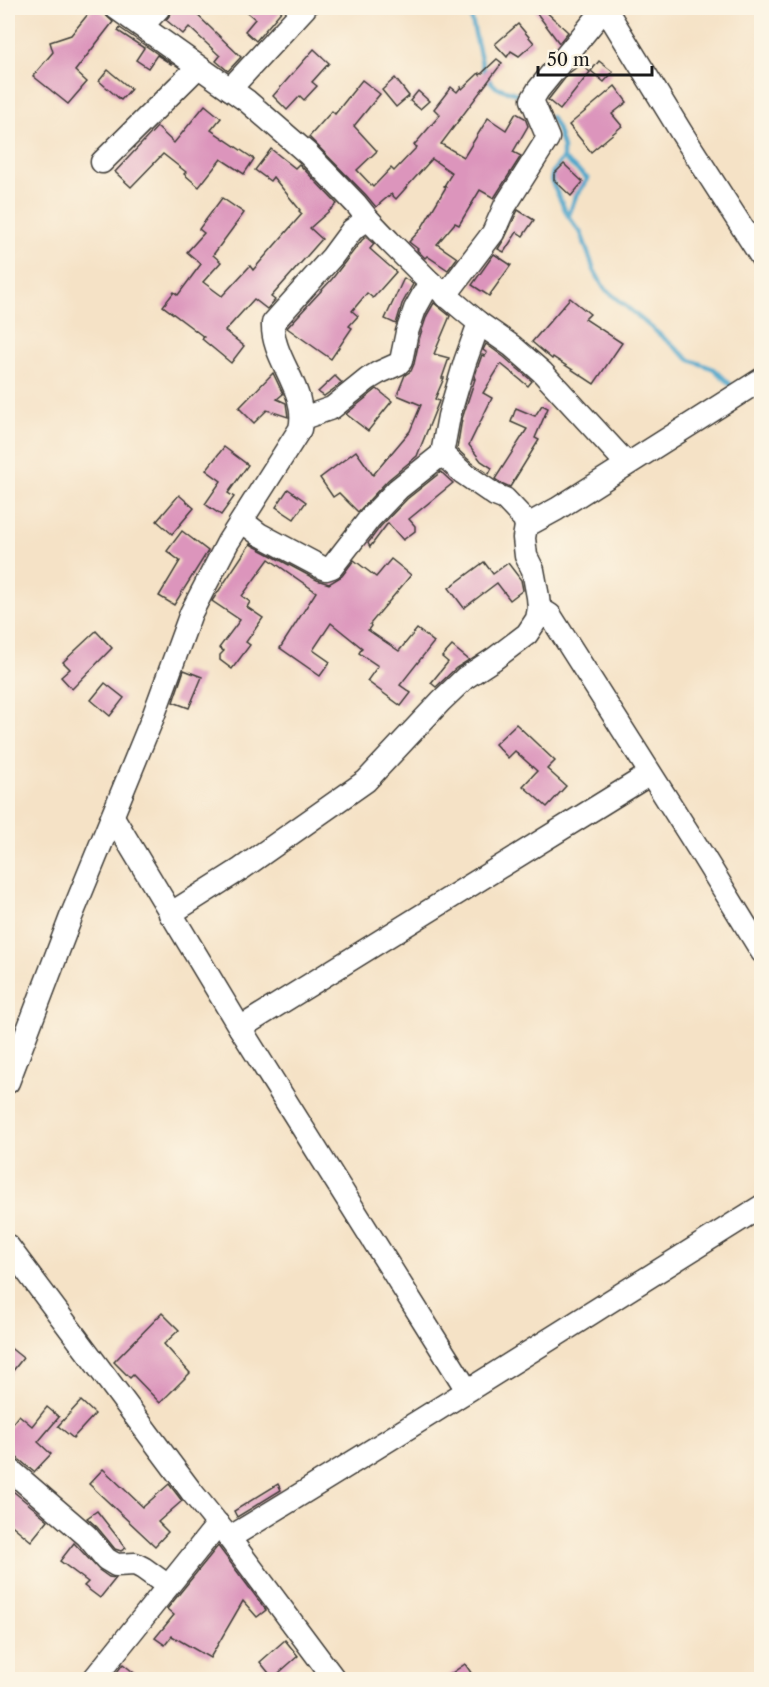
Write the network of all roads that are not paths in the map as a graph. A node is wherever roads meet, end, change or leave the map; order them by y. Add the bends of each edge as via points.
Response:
1 (116, 8) edge
2 (159, 8) edge
3 (305, 8) edge
4 (143, 25) junction
5 (198, 67) junction
6 (230, 89) junction
7 (102, 162) dead end
8 (368, 219) junction
9 (762, 258) edge
10 (438, 289) junction
11 (479, 323) junction
12 (762, 379) edge
13 (303, 418) junction
14 (442, 454) junction
15 (627, 464) junction
16 (242, 521) junction
17 (526, 526) junction
18 (539, 609) junction
19 (650, 774) junction
20 (113, 817) junction
21 (170, 914) junction
22 (762, 952) edge
23 (240, 1028) junction
24 (8, 1082) edge
25 (762, 1206) edge
26 (8, 1246) edge
27 (467, 1390) junction
28 (8, 1468) edge
29 (224, 1531) junction
30 (168, 1586) junction
31 (93, 1680) edge
32 (335, 1680) edge

1 - 4 street
2 - 4 street
3 - 6 street
4 - 5 street
5 - 6 street
5 - 7 street
6 - 8 street via 308,154
8 - 10 street
8 - 13 street via 352,230 273,323 276,345 290,373
9 - 10 street via 605,8 532,100 548,138 505,206 494,233
10 - 11 street
10 - 13 street via 415,309 398,364 368,379 332,408
11 - 14 street via 449,416
11 - 15 street via 542,372
12 - 15 street
13 - 16 street via 300,429
14 - 16 street via 398,489 332,567 326,569
14 - 17 street via 463,473 505,499
15 - 17 street
16 - 20 street via 191,613
17 - 18 street via 526,556 533,570
18 - 19 street via 550,615
18 - 21 street via 527,634 465,678 366,781
19 - 22 street
19 - 23 street
20 - 21 street
20 - 24 street
21 - 23 street
23 - 27 street
25 - 27 street
26 - 29 street
27 - 29 street
28 - 30 street via 79,1528 106,1559 116,1565 135,1564
29 - 30 street
29 - 32 street
30 - 31 street

